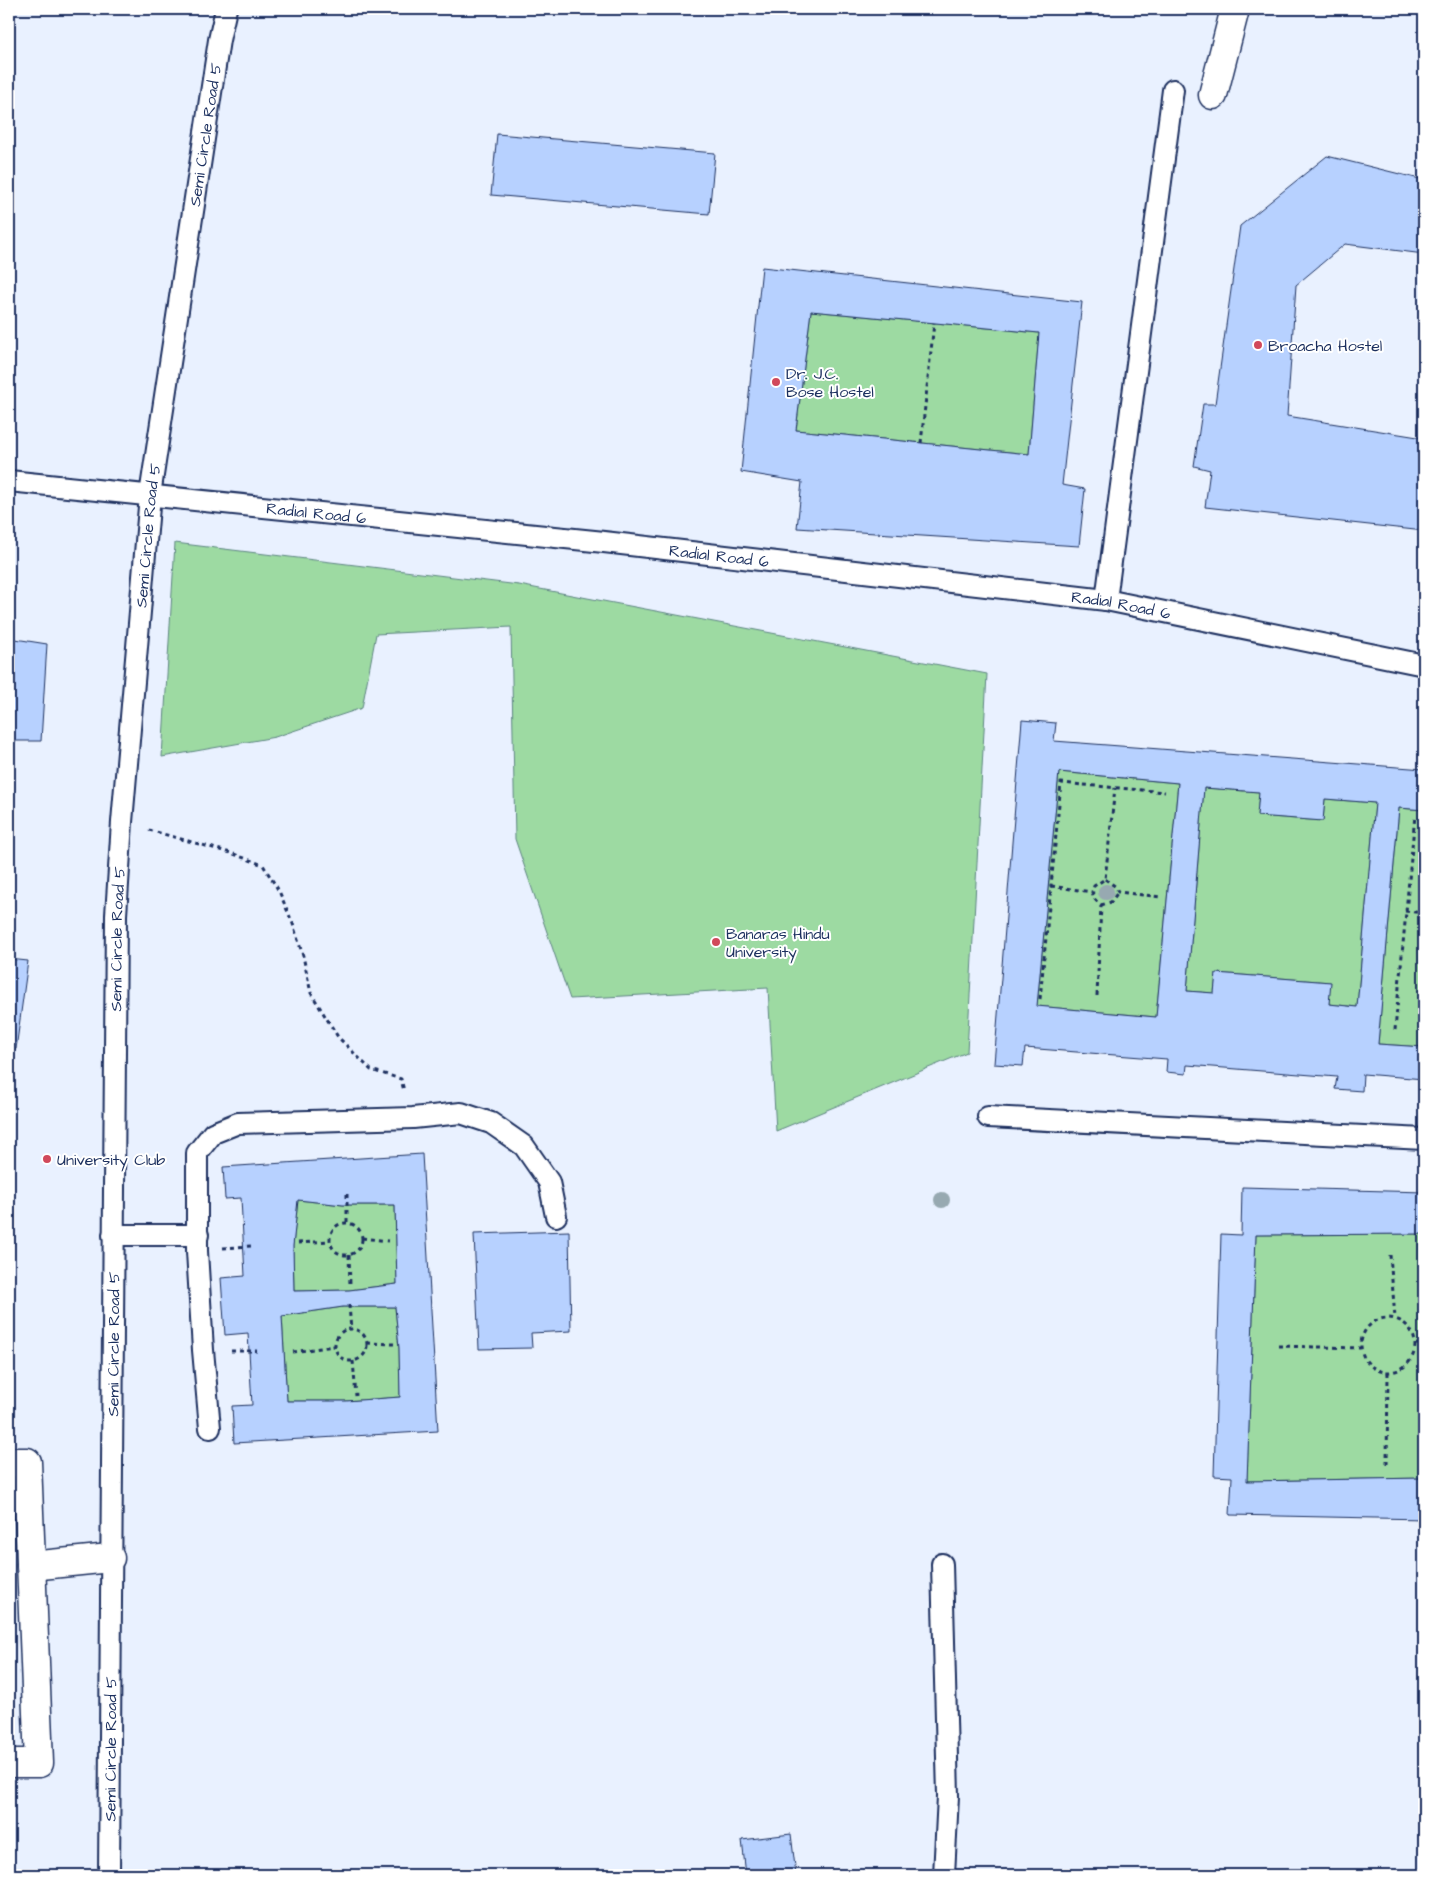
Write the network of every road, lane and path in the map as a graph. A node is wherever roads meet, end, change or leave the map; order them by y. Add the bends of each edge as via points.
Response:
1 (226, 9) edge
2 (1235, 9) edge
3 (1173, 90) dead end
4 (1213, 95) dead end
5 (934, 323) dead end
6 (921, 443) dead end
7 (9, 481) edge
8 (150, 495) junction
9 (1106, 600) junction
10 (1424, 665) edge
11 (1115, 788) junction
12 (1165, 792) dead end
13 (1415, 814) dead end
14 (122, 822) junction
15 (1105, 879) junction
16 (1051, 886) junction
17 (1092, 892) junction
18 (1118, 892) junction
19 (1161, 897) dead end
20 (1101, 906) junction
21 (1405, 911) junction
22 (1424, 913) edge
23 (1096, 996) dead end
24 (1040, 999) dead end
25 (1395, 1030) dead end
26 (988, 1117) dead end
27 (413, 1118) junction
28 (1424, 1139) edge
29 (347, 1194) dead end
30 (556, 1216) dead end
31 (347, 1222) junction
32 (113, 1235) junction
33 (198, 1235) junction
34 (362, 1238) junction
35 (329, 1241) junction
36 (388, 1241) dead end
37 (298, 1243) dead end
38 (348, 1255) junction
39 (1390, 1255) dead end
40 (350, 1285) dead end
41 (349, 1305) dead end
42 (1395, 1318) junction
43 (350, 1330) junction
44 (367, 1343) junction
45 (394, 1344) dead end
46 (1416, 1344) junction
47 (1424, 1344) edge
48 (334, 1346) junction
49 (1278, 1346) dead end
50 (1360, 1348) junction
51 (293, 1352) dead end
52 (353, 1361) junction
53 (1388, 1372) junction
54 (356, 1396) dead end
55 (210, 1428) dead end
56 (9, 1462) edge
57 (1387, 1464) dead end
58 (110, 1558) junction
59 (942, 1564) dead end
60 (31, 1566) junction
61 (21, 1616) edge
62 (9, 1762) edge
63 (108, 1875) edge
64 (944, 1875) edge

1 - 8 lane, Semi Circle Road 5
2 - 4 street
3 - 9 lane
5 - 6 path
7 - 8 lane, Radial Road 6
8 - 9 lane, Radial Road 6 via 604,542
8 - 14 lane, Semi Circle Road 5
9 - 10 lane, Radial Road 6
11 - 12 path
11 - 15 path
11 - 16 path via 1061,783
13 - 21 path
14 - 27 path via 263,865 293,924 311,993 338,1037 371,1070 401,1079
14 - 32 lane, Semi Circle Road 5 via 116,915
15 - 17 path via 1094,886
15 - 18 path
16 - 17 path
16 - 24 path
17 - 20 path via 1094,900
18 - 19 path
18 - 20 path via 1111,902
20 - 23 path
21 - 22 path
21 - 25 path
26 - 28 lane
27 - 30 lane via 461,1113 491,1123 524,1146 549,1182
27 - 33 lane via 238,1123 213,1133 197,1153
29 - 31 path
31 - 34 path via 357,1228
31 - 35 path via 334,1228
32 - 33 lane
32 - 58 lane, Semi Circle Road 5
33 - 55 lane via 202,1350
34 - 36 path
34 - 38 path via 361,1246
35 - 37 path
35 - 38 path via 333,1249
38 - 40 path
39 - 42 path
41 - 43 path
42 - 46 path via 1406,1323
42 - 50 path via 1377,1319 1364,1330
43 - 44 path via 358,1330
43 - 48 path via 336,1337
44 - 45 path
44 - 52 path via 364,1355
46 - 47 path
46 - 53 path via 1408,1364
48 - 51 path
48 - 52 path via 337,1355
49 - 50 path
50 - 53 path via 1365,1360 1375,1369
52 - 54 path
53 - 57 path
56 - 60 street via 27,1462
58 - 60 street
58 - 63 lane, Semi Circle Road 5
59 - 64 lane via 948,1796
60 - 61 street
61 - 62 street via 39,1762

